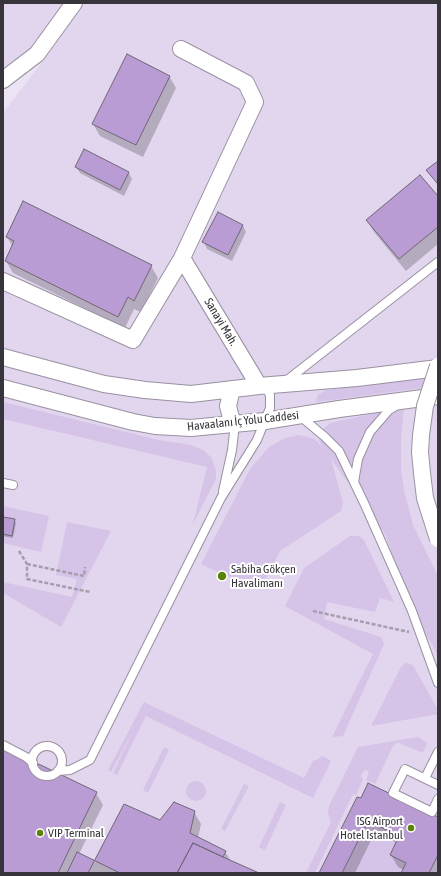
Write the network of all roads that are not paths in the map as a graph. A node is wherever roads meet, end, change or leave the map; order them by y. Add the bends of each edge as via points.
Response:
1 (74, 3) edge
2 (181, 49) dead end
3 (3, 80) edge
4 (182, 258) junction
5 (438, 262) edge
6 (3, 281) edge
7 (3, 358) edge
8 (438, 367) edge
9 (283, 384) junction
10 (262, 386) junction
11 (3, 388) edge
12 (232, 389) junction
13 (438, 396) edge
14 (407, 400) junction
15 (300, 416) junction
16 (265, 421) junction
17 (235, 424) junction
18 (354, 482) junction
19 (3, 483) edge
20 (13, 485) dead end
21 (221, 498) junction
22 (438, 539) edge
23 (438, 683) edge
24 (3, 745) edge
25 (438, 752) edge
26 (33, 763) junction
27 (58, 772) junction
28 (425, 778) junction
29 (438, 785) edge
30 (438, 799) edge

1 - 3 street via 36,54
2 - 4 street via 246,83 255,102
4 - 6 street via 133,340
4 - 10 street, Sanayi Mah.
5 - 9 lane
7 - 12 street via 104,384 133,388 191,394
8 - 9 street via 357,378
8 - 22 street, bridge via 425,406 420,452 425,498
9 - 10 street
10 - 12 street
10 - 16 lane via 270,394 270,408
11 - 17 street, Havaalanı İç Yolu Caddesi via 154,426 191,428
12 - 17 street via 228,406
13 - 14 street, Havaalanı İç Yolu Caddesi
14 - 15 street, Havaalanı İç Yolu Caddesi via 339,408
14 - 18 lane via 389,410 370,432 358,459
15 - 16 street, Havaalanı İç Yolu Caddesi
15 - 18 lane via 339,451
16 - 17 street, Havaalanı İç Yolu Caddesi
16 - 21 lane via 257,440
17 - 21 lane
18 - 23 lane via 412,612
19 - 20 lane
21 - 27 lane via 90,760 70,770
24 - 26 lane via 26,756
25 - 28 lane
26 - 27 lane via 40,774 46,776
26 - 27 lane via 33,757 41,748 53,748 61,756 62,763
28 - 29 lane
28 - 30 lane via 405,769 393,793 432,812

